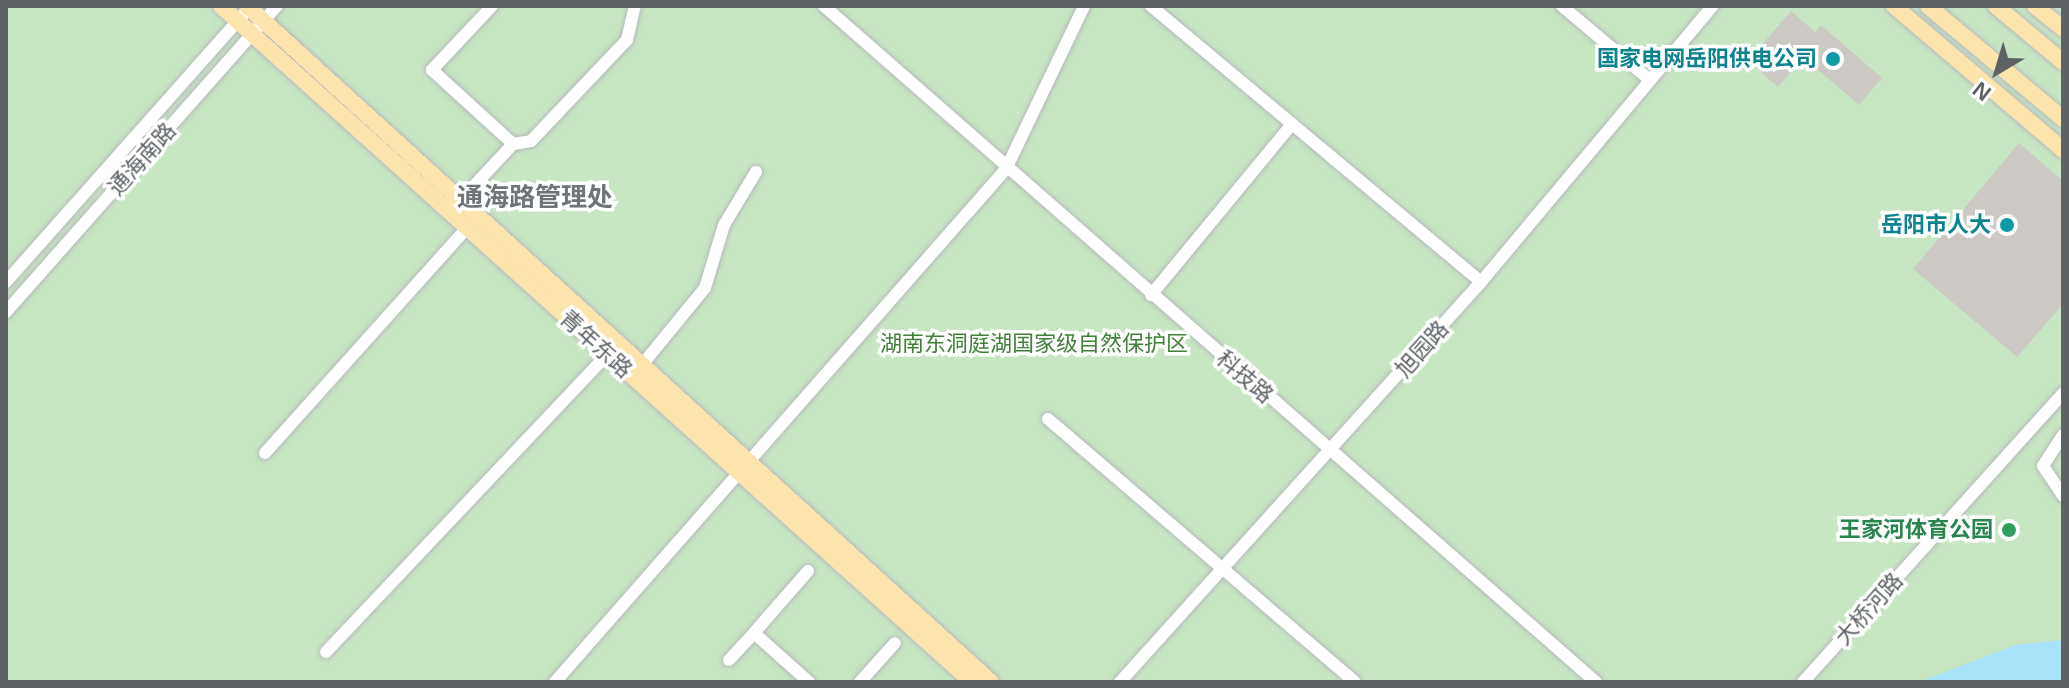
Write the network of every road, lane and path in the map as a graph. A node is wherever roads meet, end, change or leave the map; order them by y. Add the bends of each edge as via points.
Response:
1 (221, 6) edge
2 (277, 6) edge
3 (492, 6) edge
4 (635, 6) edge
5 (824, 6) edge
6 (1084, 6) edge
7 (1151, 6) edge
8 (1562, 6) edge
9 (1713, 6) edge
10 (1894, 6) edge
11 (1928, 6) edge
12 (1996, 6) edge
13 (2035, 6) edge
14 (246, 10) edge
15 (258, 28) junction
16 (2063, 29) edge
17 (2063, 62) edge
18 (1650, 80) junction
19 (2063, 119) edge
20 (1292, 124) junction
21 (513, 144) junction
22 (2063, 150) edge
23 (1006, 169) junction
24 (756, 172) dead end
25 (455, 206) junction
26 (468, 227) junction
27 (6, 282) edge
28 (1481, 282) junction
29 (1151, 295) junction
30 (6, 312) edge
31 (607, 355) junction
32 (638, 371) junction
33 (2063, 393) edge
34 (1048, 419) dead end
35 (2063, 435) edge
36 (1331, 451) junction
37 (265, 453) dead end
38 (743, 465) junction
39 (2063, 496) edge
40 (1224, 569) junction
41 (808, 571) dead end
42 (754, 633) junction
43 (895, 643) dead end
44 (326, 652) dead end
45 (729, 660) dead end
46 (1353, 681) edge
47 (555, 682) edge
48 (809, 682) edge
49 (860, 682) edge
50 (972, 682) edge
51 (991, 682) edge
52 (1120, 682) edge
53 (1596, 682) edge
54 (1803, 682) edge

1 - 14 main road, 青年东路
2 - 15 street, 通海南路
3 - 21 street via 432,70
4 - 21 street via 627,40 531,141
5 - 23 street, 科技路
6 - 23 street
7 - 20 street
8 - 18 street
9 - 18 street, 旭园路
10 - 22 main road
11 - 19 main road
12 - 17 main road
13 - 16 main road
14 - 15 main road, 青年东路
14 - 27 street, 通海南路
15 - 25 main road, 青年东路
15 - 30 street, 通海南路
18 - 28 street, 旭园路
20 - 28 street
20 - 29 street
21 - 25 street
23 - 29 street, 科技路
23 - 38 street
24 - 32 street via 724,225 705,288
25 - 26 main road, 青年东路
25 - 32 main road, 青年东路
26 - 31 main road, 青年东路
26 - 37 street
28 - 36 street, 旭园路
29 - 36 street, 科技路
31 - 32 main road, 青年东路
31 - 44 street
32 - 38 main road, 青年东路
33 - 54 street, 大桥河路
34 - 40 street
35 - 39 street via 2043,466
36 - 40 street, 旭园路
36 - 53 street, 科技路
38 - 47 street
38 - 50 main road, 青年东路
38 - 51 main road, 青年东路
40 - 46 street
40 - 52 street, 旭园路
41 - 42 street
42 - 45 street
42 - 48 street
43 - 49 street

